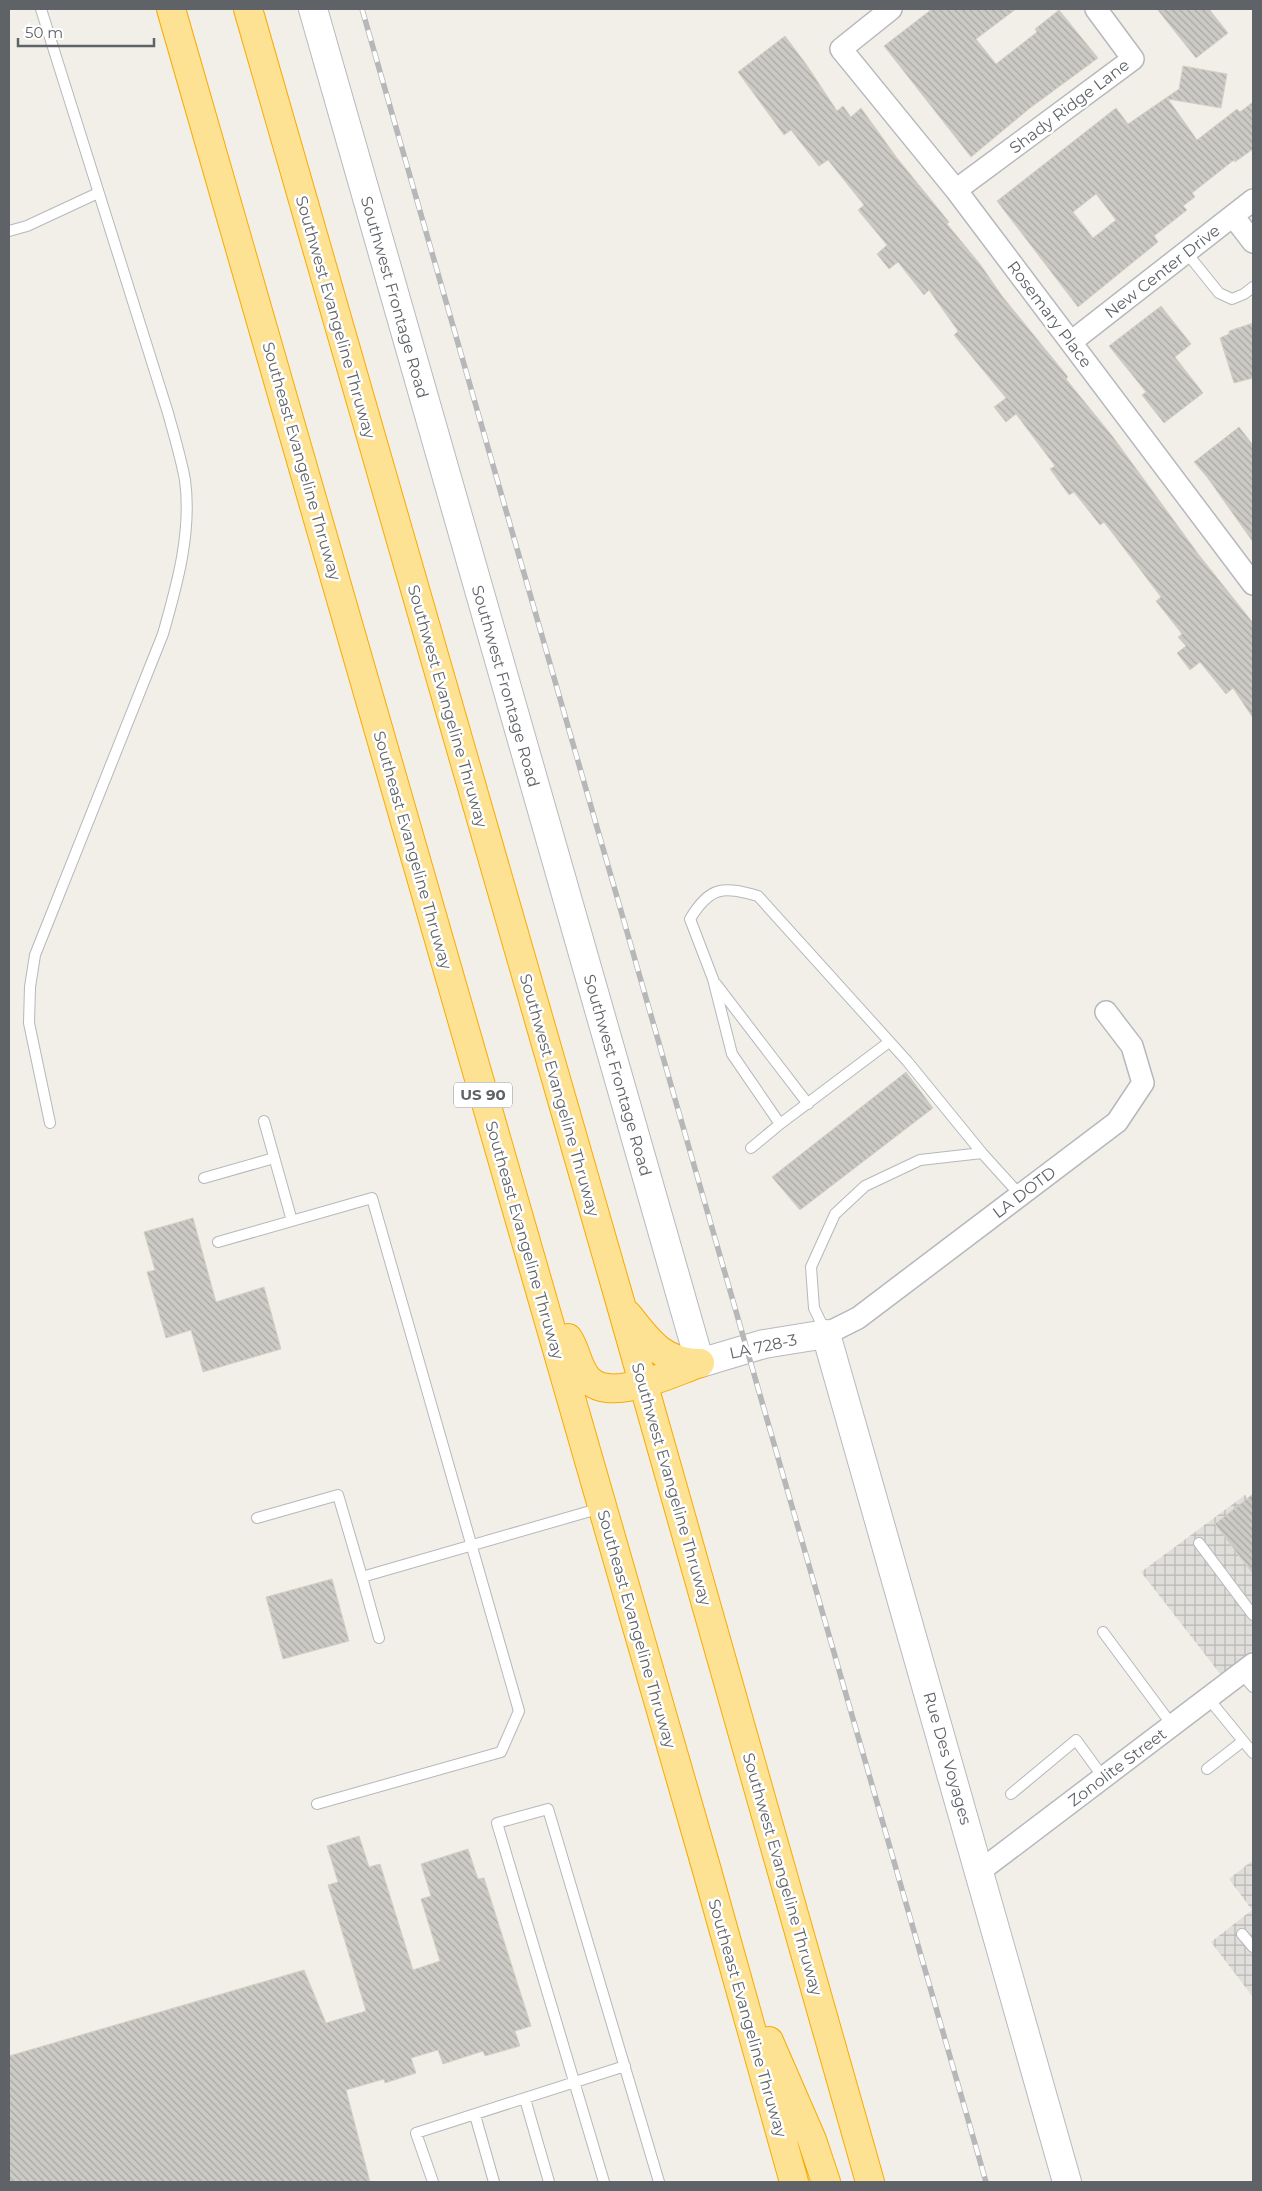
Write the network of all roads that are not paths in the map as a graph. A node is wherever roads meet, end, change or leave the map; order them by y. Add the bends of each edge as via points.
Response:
1 (42, 9) edge
2 (171, 9) edge
3 (248, 9) edge
4 (313, 9) edge
5 (890, 9) edge
6 (1096, 9) edge
7 (956, 190) junction
8 (98, 193) junction
9 (1253, 200) edge
10 (1233, 216) junction
11 (9, 231) edge
12 (1253, 242) edge
13 (1186, 252) junction
14 (1253, 287) edge
15 (1071, 342) junction
16 (1253, 584) edge
17 (713, 979) junction
18 (1106, 1012) dead end
19 (889, 1042) junction
20 (808, 1104) junction
21 (264, 1121) dead end
22 (50, 1123) dead end
23 (780, 1124) junction
24 (751, 1148) dead end
25 (982, 1153) junction
26 (274, 1158) junction
27 (204, 1178) dead end
28 (1020, 1195) junction
29 (292, 1221) junction
30 (218, 1242) dead end
31 (621, 1305) junction
32 (544, 1308) junction
33 (826, 1334) junction
34 (700, 1363) junction
35 (642, 1382) junction
36 (602, 1507) junction
37 (257, 1518) dead end
38 (1199, 1543) dead end
39 (471, 1545) junction
40 (362, 1577) junction
41 (1253, 1615) edge
42 (1104, 1632) dead end
43 (380, 1638) dead end
44 (1249, 1675) edge
45 (1208, 1698) junction
46 (1172, 1725) junction
47 (1243, 1741) junction
48 (1253, 1754) edge
49 (1207, 1769) dead end
50 (1103, 1777) junction
51 (1011, 1794) dead end
52 (317, 1804) dead end
53 (980, 1870) junction
54 (1242, 1934) dead end
55 (727, 1943) junction
56 (1253, 1947) edge
57 (625, 2066) junction
58 (575, 2084) junction
59 (525, 2099) junction
60 (475, 2115) junction
61 (433, 2182) edge
62 (494, 2182) edge
63 (549, 2182) edge
64 (604, 2182) edge
65 (659, 2182) edge
66 (794, 2182) edge
67 (826, 2182) edge
68 (870, 2182) edge
69 (1067, 2182) edge

1 - 8 lane
2 - 32 highway, Southeast Evangeline Thruway / US 90
3 - 31 highway, Southwest Evangeline Thruway
4 - 34 main road, Southwest Frontage Road
5 - 7 street, Rosemary Place via 841,48
6 - 7 street, Shady Ridge Lane via 1133,60
7 - 15 street, Rosemary Place
8 - 11 lane
8 - 22 lane via 168,413 185,481 186,531 178,580 163,634 35,955 29,1023
9 - 10 street, New Center Drive
10 - 12 street
10 - 13 street, New Center Drive
13 - 14 lane via 1219,294 1232,299
13 - 15 street, New Center Drive
15 - 16 street, Rosemary Place
17 - 19 lane via 690,919 700,902 718,890 738,890 758,896
17 - 20 lane
17 - 23 lane via 732,1054
18 - 28 street, LA DOTD via 1132,1046 1143,1083 1117,1122
19 - 20 lane
19 - 25 lane
20 - 23 lane
21 - 26 lane
23 - 24 lane
25 - 28 lane
25 - 33 lane via 920,1160 865,1186 836,1214 811,1267 814,1308
26 - 27 lane
26 - 29 lane
28 - 33 street, LA DOTD via 858,1318
29 - 30 lane
29 - 39 lane via 372,1198
31 - 34 highway via 643,1334 666,1355 685,1363
31 - 35 highway, Southwest Evangeline Thruway
32 - 35 highway via 570,1340 580,1368 594,1384 615,1390
32 - 36 highway, Southeast Evangeline Thruway / US 90
33 - 34 main road, LA 728-3 via 764,1344
33 - 53 main road, Rue Des Voyages
34 - 35 highway
35 - 68 highway, Southwest Evangeline Thruway
36 - 39 lane
36 - 55 highway, Southeast Evangeline Thruway / US 90
37 - 40 lane via 338,1495
38 - 41 lane
39 - 40 lane
39 - 52 lane via 519,1711 500,1752
40 - 43 lane
42 - 46 lane
44 - 45 street, Zonolite Street
45 - 46 street, Zonolite Street
45 - 47 lane
46 - 50 street, Zonolite Street
47 - 48 lane
47 - 49 lane
50 - 51 lane via 1076,1740
50 - 53 street, Zonolite Street
53 - 69 main road, Rue Des Voyages
54 - 56 lane
55 - 66 highway, Southeast Evangeline Thruway / US 90
55 - 67 highway via 812,2140
57 - 58 lane
57 - 58 lane via 548,1809 498,1823
57 - 65 lane
58 - 59 lane
58 - 64 lane
59 - 60 lane
59 - 63 lane
60 - 61 lane via 416,2133
60 - 62 lane

